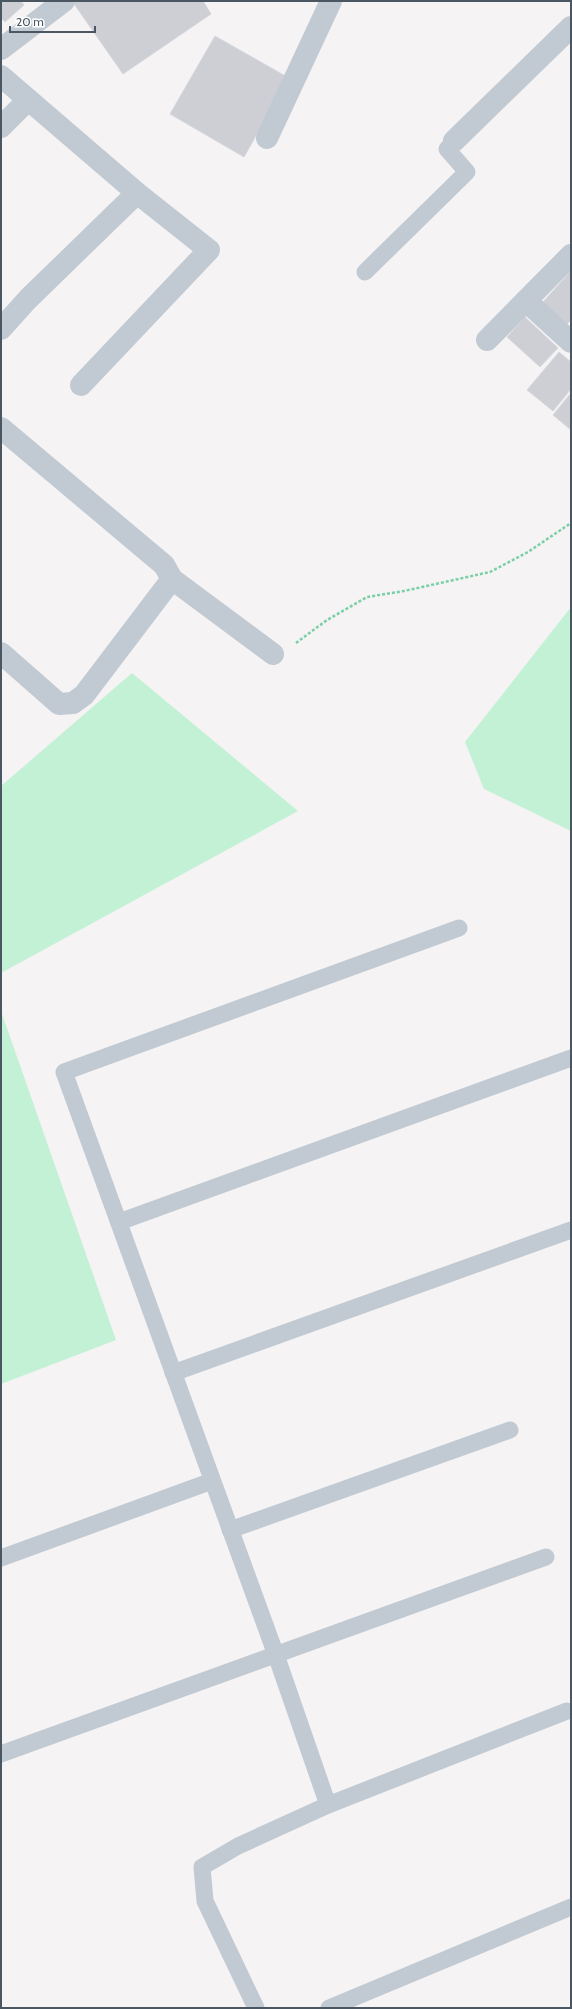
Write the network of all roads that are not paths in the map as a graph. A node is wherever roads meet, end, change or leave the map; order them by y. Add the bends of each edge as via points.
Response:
1 (64, 1) edge
2 (331, 1) edge
3 (571, 28) edge
4 (1, 49) edge
5 (1, 76) edge
6 (28, 100) junction
7 (1, 127) edge
8 (267, 138) dead end
9 (454, 141) joint
10 (137, 193) junction
11 (571, 255) edge
12 (365, 272) dead end
13 (526, 301) junction
14 (1, 328) edge
15 (487, 340) dead end
16 (571, 342) edge
17 (81, 385) dead end
18 (1, 428) edge
19 (172, 579) junction
20 (1, 653) edge
21 (273, 654) road end
22 (459, 928) dead end
23 (571, 1058) edge
24 (118, 1222) junction
25 (571, 1230) edge
26 (173, 1373) junction
27 (510, 1430) dead end
28 (212, 1481) junction
29 (230, 1530) junction
30 (546, 1557) dead end
31 (1, 1558) edge
32 (276, 1654) junction
33 (567, 1711) dead end
34 (1, 1754) edge
35 (328, 1805) junction
36 (571, 1907) edge
37 (256, 2008) edge
38 (329, 2008) edge

1 - 4 street
2 - 8 street
3 - 9 street
5 - 6 street
6 - 7 street
6 - 10 street
9 - 12 lane via 447,149 467,172
10 - 14 street
10 - 17 street via 209,250
11 - 13 street
13 - 15 street
13 - 16 street
18 - 19 street via 164,565
19 - 20 street via 84,695 73,703 59,704
19 - 21 street
22 - 24 lane via 64,1072
23 - 24 lane
24 - 26 lane
25 - 26 lane
26 - 28 lane
27 - 29 lane
28 - 29 lane
28 - 31 lane
29 - 32 lane
30 - 32 lane
32 - 34 lane
32 - 35 lane
33 - 35 lane
35 - 37 lane via 238,1846 202,1867 205,1901
36 - 38 lane

